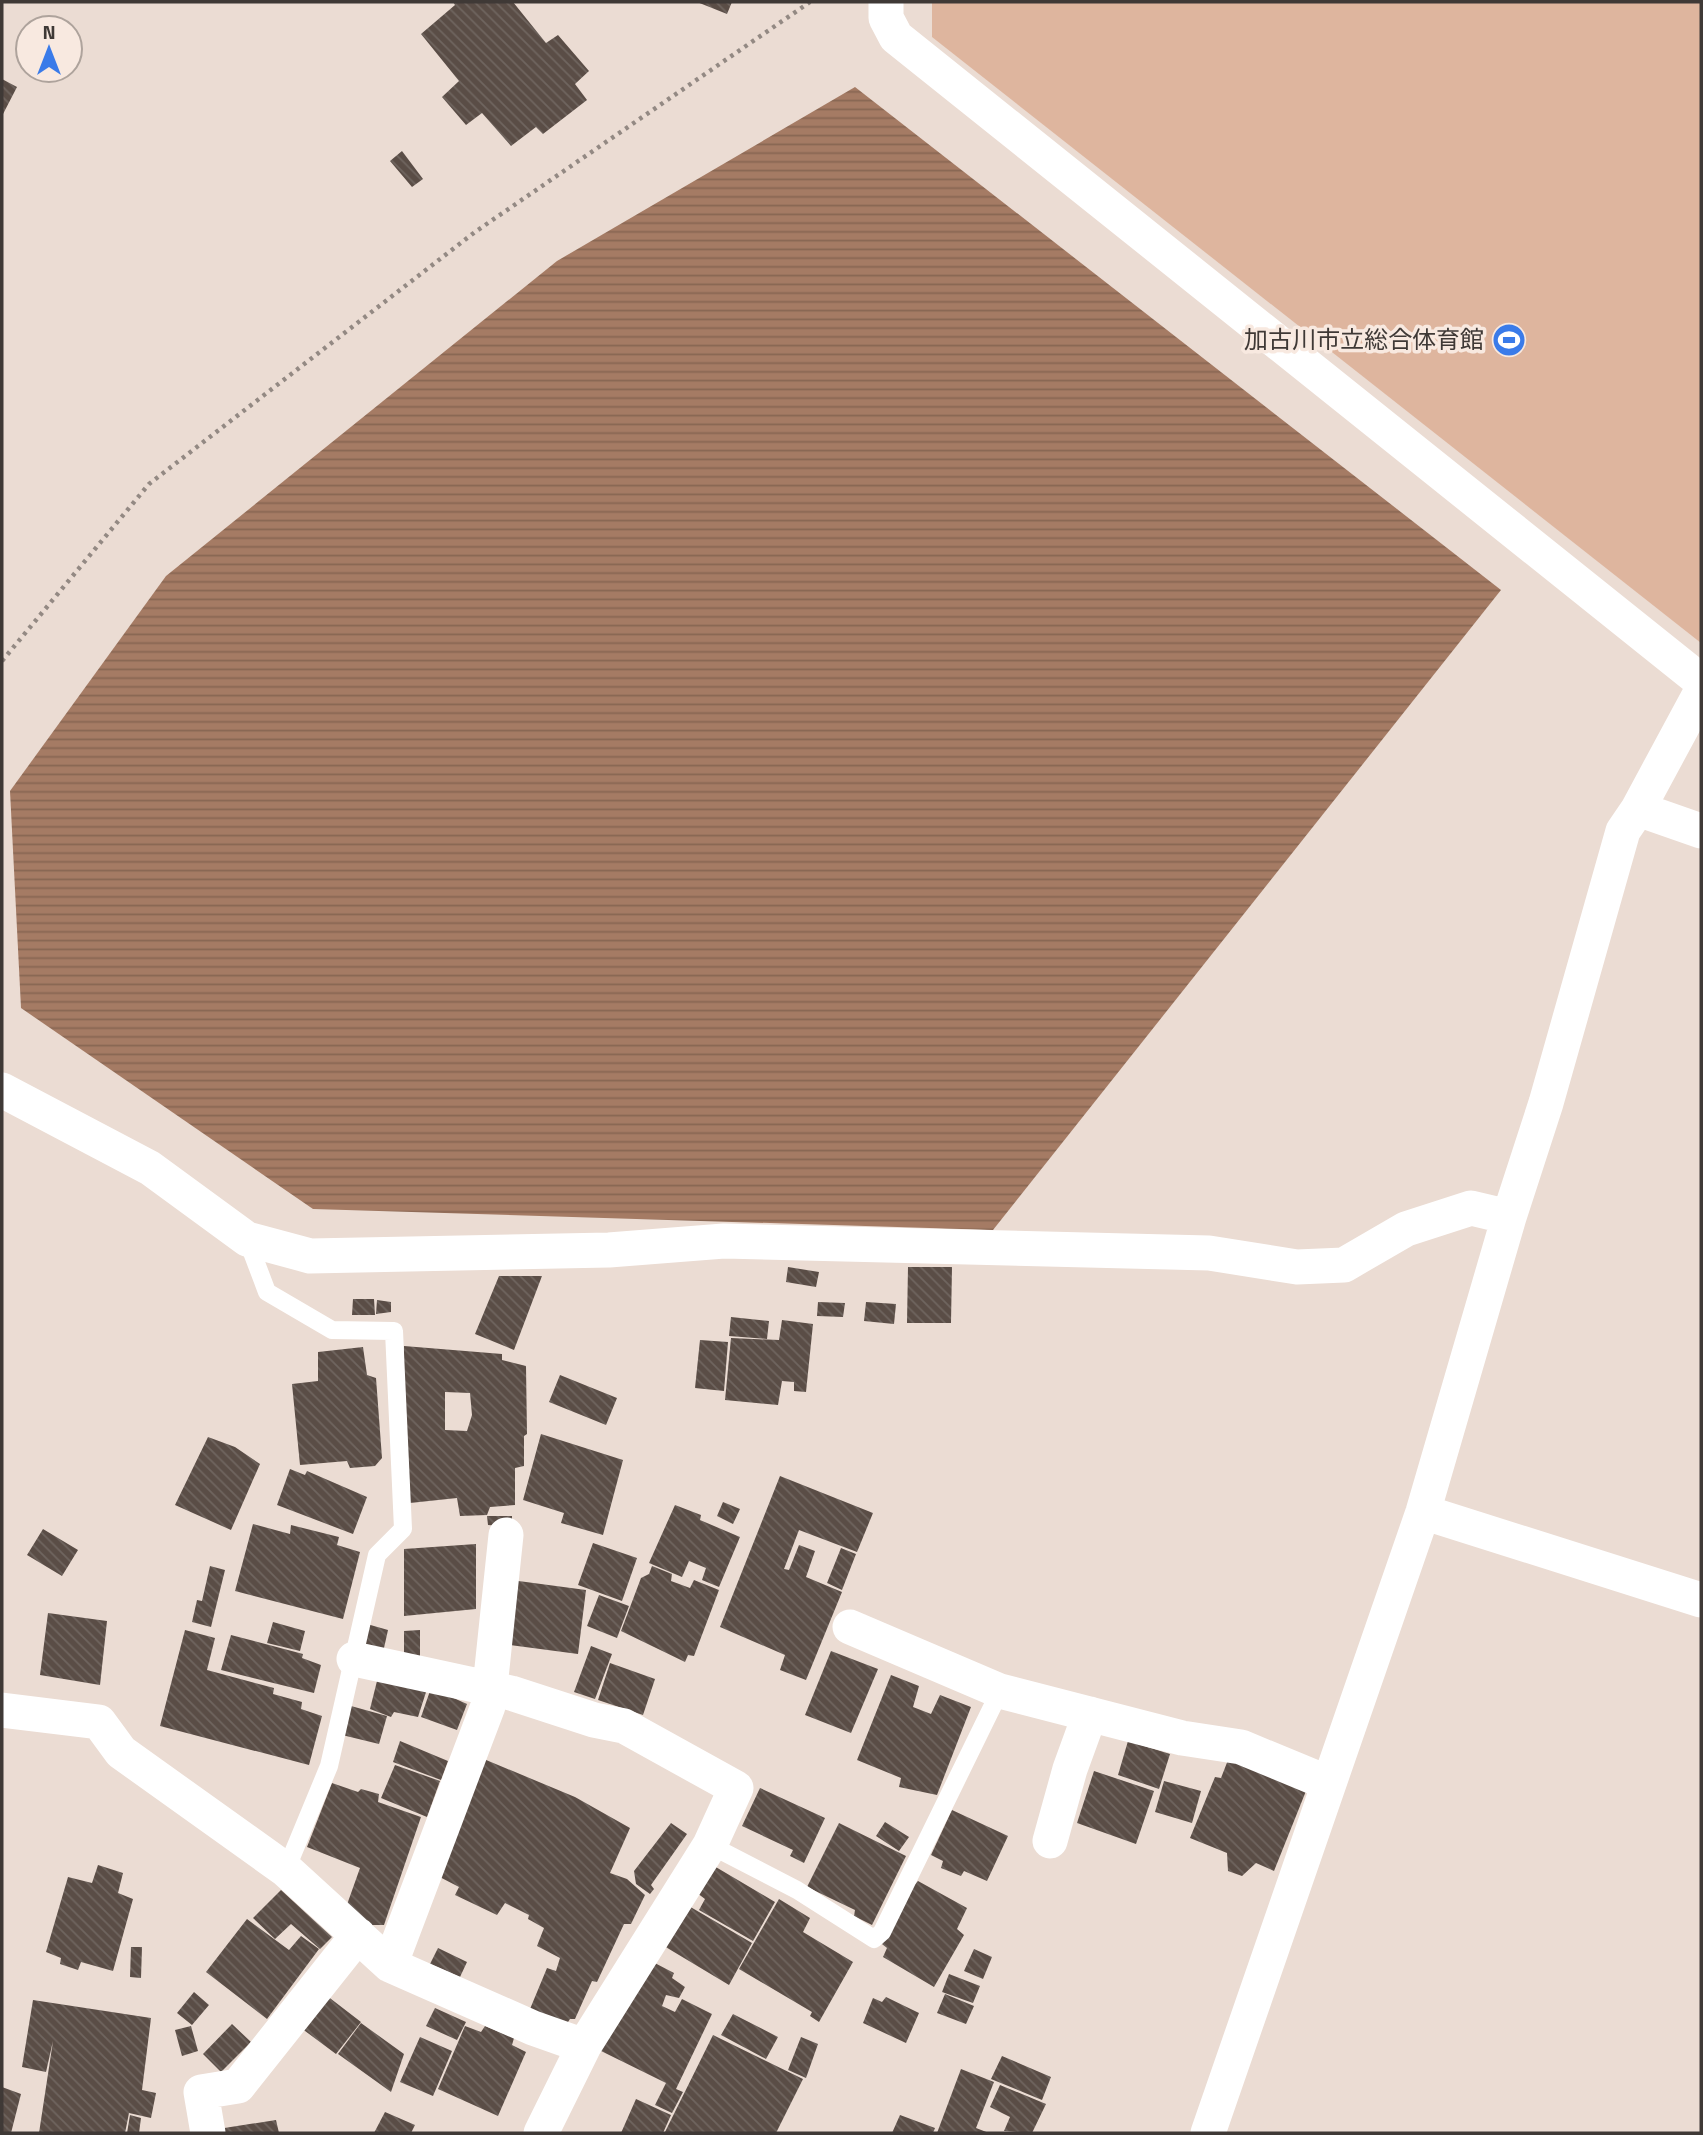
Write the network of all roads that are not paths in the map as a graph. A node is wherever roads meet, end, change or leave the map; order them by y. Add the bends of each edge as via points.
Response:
1 (886, 2) edge
2 (1701, 681) edge
3 (1701, 692) edge
4 (1638, 809) junction
5 (1701, 831) edge
6 (2, 1090) edge
7 (1509, 1217) junction
8 (247, 1239) junction
9 (1423, 1512) junction
10 (506, 1535) dead end
11 (1701, 1600) edge
12 (850, 1627) dead end
13 (354, 1659) junction
14 (491, 1688) junction
15 (1000, 1690) junction
16 (2, 1710) edge
17 (1090, 1714) junction
18 (1328, 1783) junction
19 (1050, 1841) dead end
20 (710, 1845) junction
21 (286, 1870) junction
22 (359, 1935) junction
23 (390, 1965) junction
24 (584, 2046) junction
25 (208, 2133) edge
26 (541, 2133) edge
27 (1208, 2133) edge

1 - 2 street via 896,37
3 - 4 street
4 - 5 street
4 - 7 street via 1623,831
6 - 8 street via 150,1168
7 - 8 street via 1471,1208 1406,1229 1344,1265 1297,1267 1209,1253 724,1241 609,1250 310,1256
7 - 9 street
8 - 13 lane via 268,1292 332,1330 394,1331 403,1530 377,1555
9 - 11 street
9 - 18 street
10 - 14 street
12 - 15 street
13 - 14 street
13 - 21 lane via 329,1766
14 - 20 street via 624,1726 736,1788
14 - 23 street
15 - 17 street
15 - 20 lane via 882,1932 874,1939 797,1890
16 - 21 street via 99,1722 121,1752
17 - 18 street via 1182,1738 1241,1747
17 - 19 street
18 - 27 street
20 - 24 street
21 - 22 street
22 - 23 street
22 - 25 street via 238,2086 201,2092
23 - 24 street
24 - 26 street

